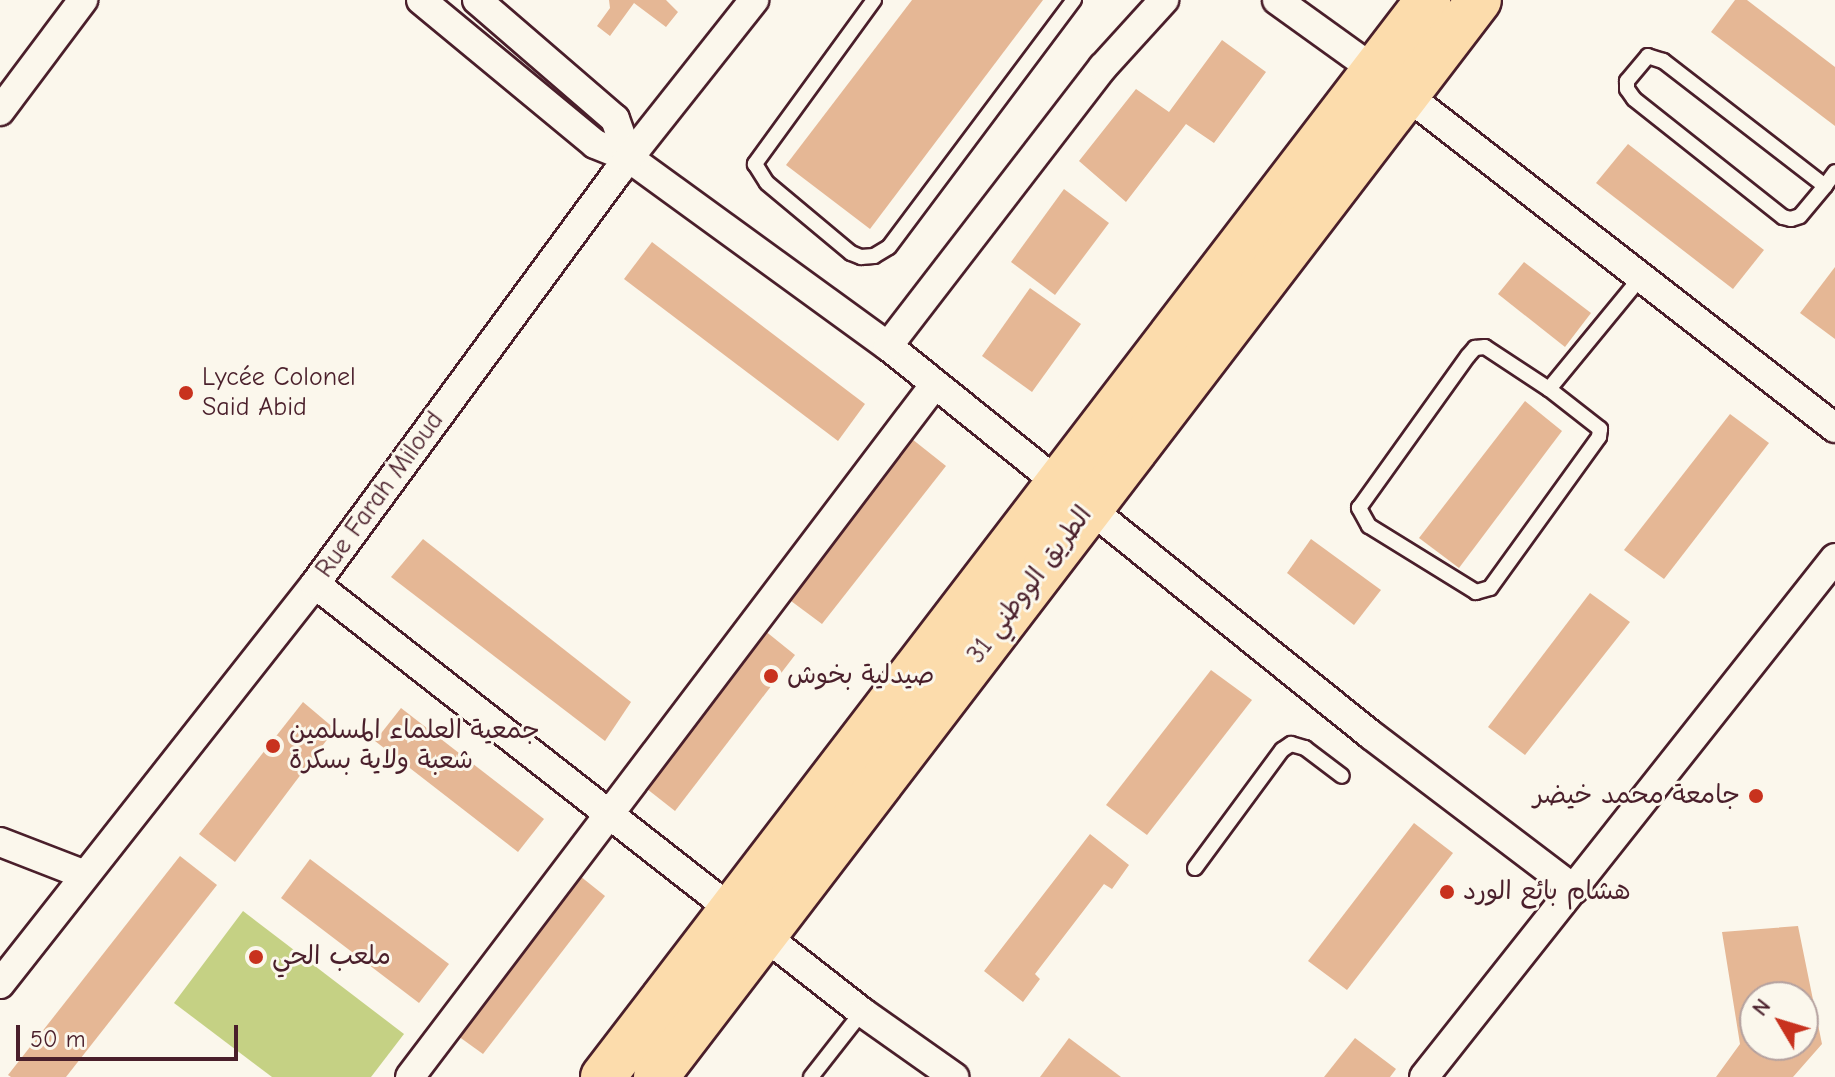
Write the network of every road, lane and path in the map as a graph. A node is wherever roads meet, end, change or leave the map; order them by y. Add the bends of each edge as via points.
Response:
1 (83, 0) edge
2 (421, 0) edge
3 (477, 0) edge
4 (754, 0) edge
5 (874, 0) edge
6 (1074, 0) edge
7 (1164, 0) edge
8 (1277, 0) edge
9 (1428, 0) edge
10 (1479, 0) edge
11 (1389, 81) junction
12 (0, 111) edge
13 (629, 158) junction
14 (1835, 172) edge
15 (1825, 186) junction
16 (1641, 277) junction
17 (888, 346) junction
18 (935, 384) junction
19 (1549, 389) junction
20 (1835, 428) edge
21 (1075, 496) junction
22 (1835, 558) edge
23 (315, 584) junction
24 (1342, 776) dead end
25 (607, 813) junction
26 (0, 842) edge
27 (1195, 868) dead end
28 (85, 875) junction
29 (1574, 889) junction
30 (748, 923) junction
31 (0, 984) edge
32 (862, 1012) junction
33 (410, 1077) edge
34 (603, 1077) edge
35 (656, 1077) edge
36 (811, 1077) edge
37 (954, 1077) edge
38 (1424, 1077) edge

1 - 12 street
2 - 13 street via 595,144
3 - 13 street via 615,119
4 - 13 street, Rue Farah Miloud
5 - 6 lane via 755,164 767,183 861,257 889,247
7 - 17 street via 1103,67
8 - 11 street
9 - 11 main road
10 - 11 main road
11 - 16 street
11 - 21 main road
13 - 17 street
13 - 23 street, Rue Farah Miloud
14 - 15 lane
15 - 15 lane via 1800,216 1783,217 1634,99 1627,81 1648,56 1663,61
16 - 19 lane
16 - 20 street
17 - 18 street
18 - 21 street
18 - 25 street
19 - 19 lane via 1496,352 1475,348 1365,497 1361,518 1467,588 1490,588 1599,437 1594,422
21 - 29 street via 1371,735
21 - 30 main road
22 - 29 street
23 - 25 street
23 - 28 street, Rue Farah Miloud
24 - 27 lane via 1305,748 1291,744
25 - 30 street
25 - 33 street
26 - 28 street
28 - 31 street, Rue Farah Miloud
29 - 38 street
30 - 32 street
30 - 34 main road
30 - 35 main road
32 - 36 lane
32 - 37 street

